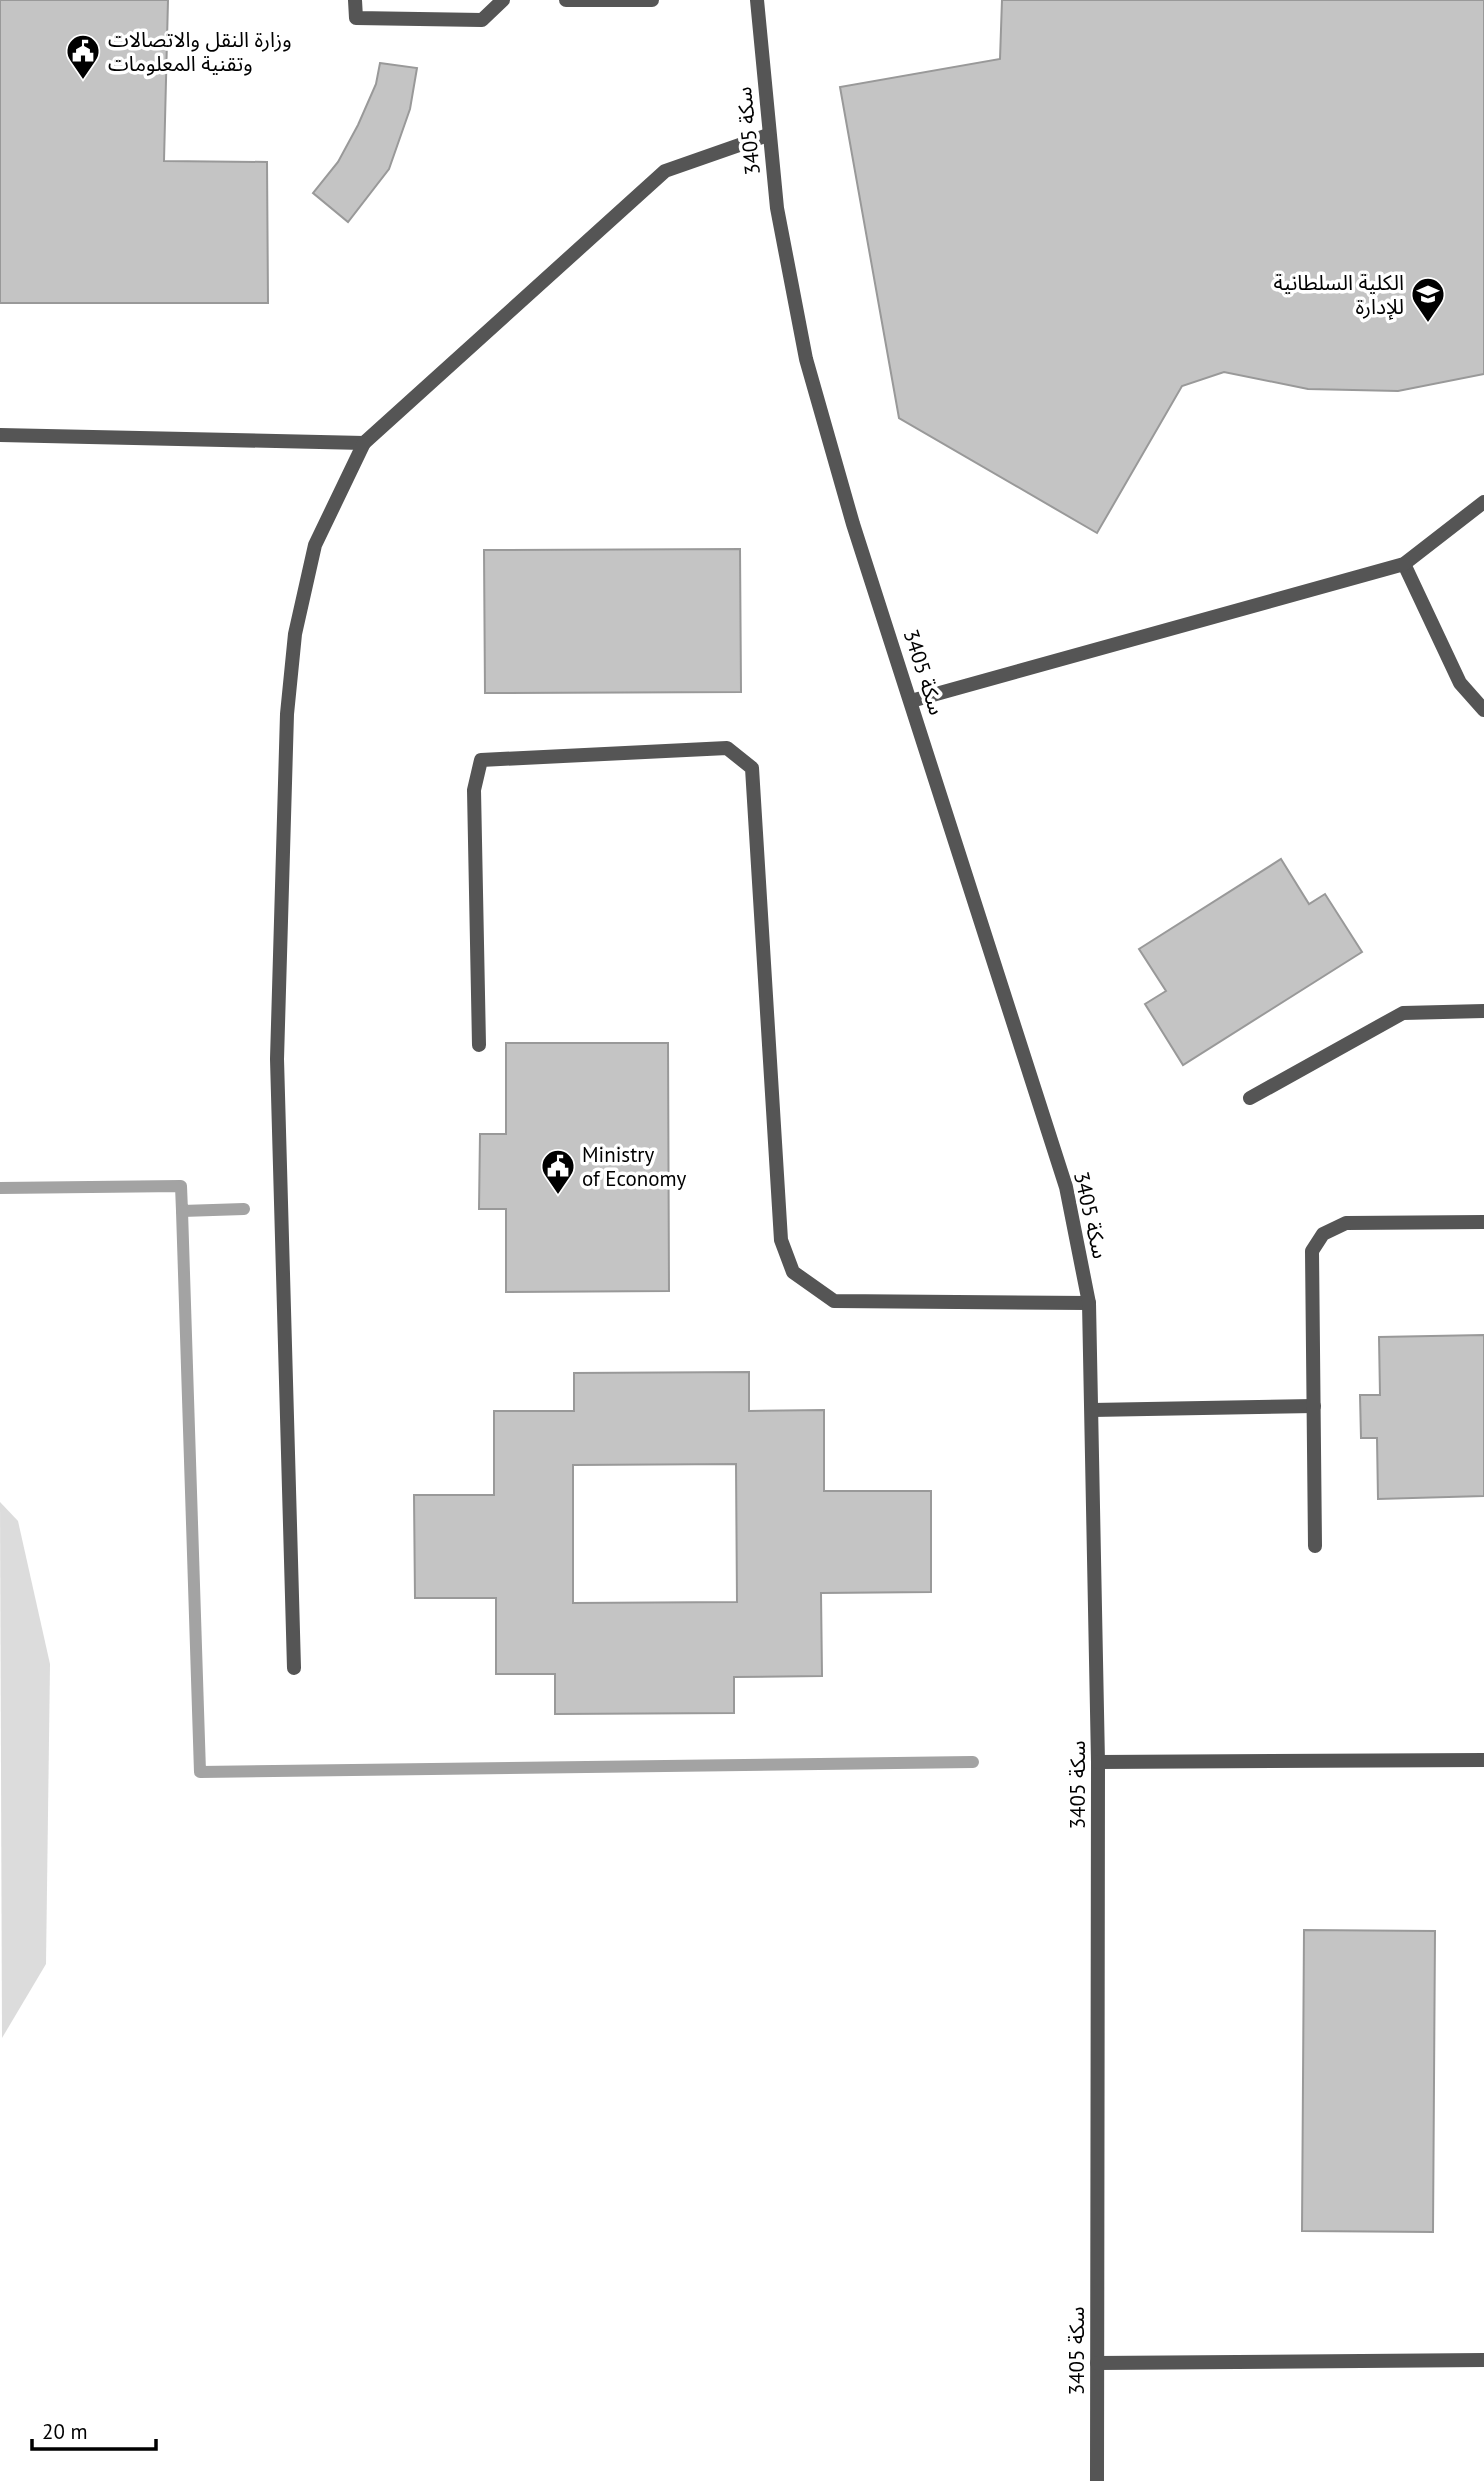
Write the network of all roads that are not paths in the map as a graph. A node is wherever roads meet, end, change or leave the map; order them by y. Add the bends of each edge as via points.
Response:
1 (355, 0) edge
2 (503, 0) edge
3 (566, 0) edge
4 (652, 0) edge
5 (757, 0) edge
6 (768, 135) junction
7 (0, 435) edge
8 (364, 443) junction
9 (1484, 502) edge
10 (1404, 564) junction
11 (912, 701) junction
12 (1484, 710) edge
13 (1484, 1011) edge
14 (479, 1045) dead end
15 (1250, 1098) dead end
16 (1484, 1222) edge
17 (1089, 1303) junction
18 (1314, 1406) junction
19 (1091, 1410) junction
20 (1315, 1546) dead end
21 (294, 1668) dead end
22 (1484, 1760) edge
23 (1098, 1762) junction
24 (1484, 2360) edge
25 (1097, 2363) junction
26 (1097, 2481) edge

1 - 2 street via 356,18 481,20
3 - 4 street
5 - 6 street, سكة 3405
6 - 8 street via 665,171
6 - 11 street, سكة 3405 via 806,359 853,524
7 - 8 street
8 - 21 street via 315,545 295,634 287,714 278,1059
9 - 10 street
10 - 11 street
10 - 12 street via 1460,683
11 - 17 street, سكة 3405 via 1066,1187
13 - 15 street via 1403,1013
14 - 17 street via 474,790 481,760 727,748 752,768 781,1240 793,1272 834,1301
16 - 18 street via 1346,1223 1323,1234 1312,1251
17 - 19 street, سكة 3405
18 - 19 street
18 - 20 street
19 - 23 street, سكة 3405
22 - 23 street
23 - 25 street, سكة 3405
24 - 25 street
25 - 26 street, سكة 3405

